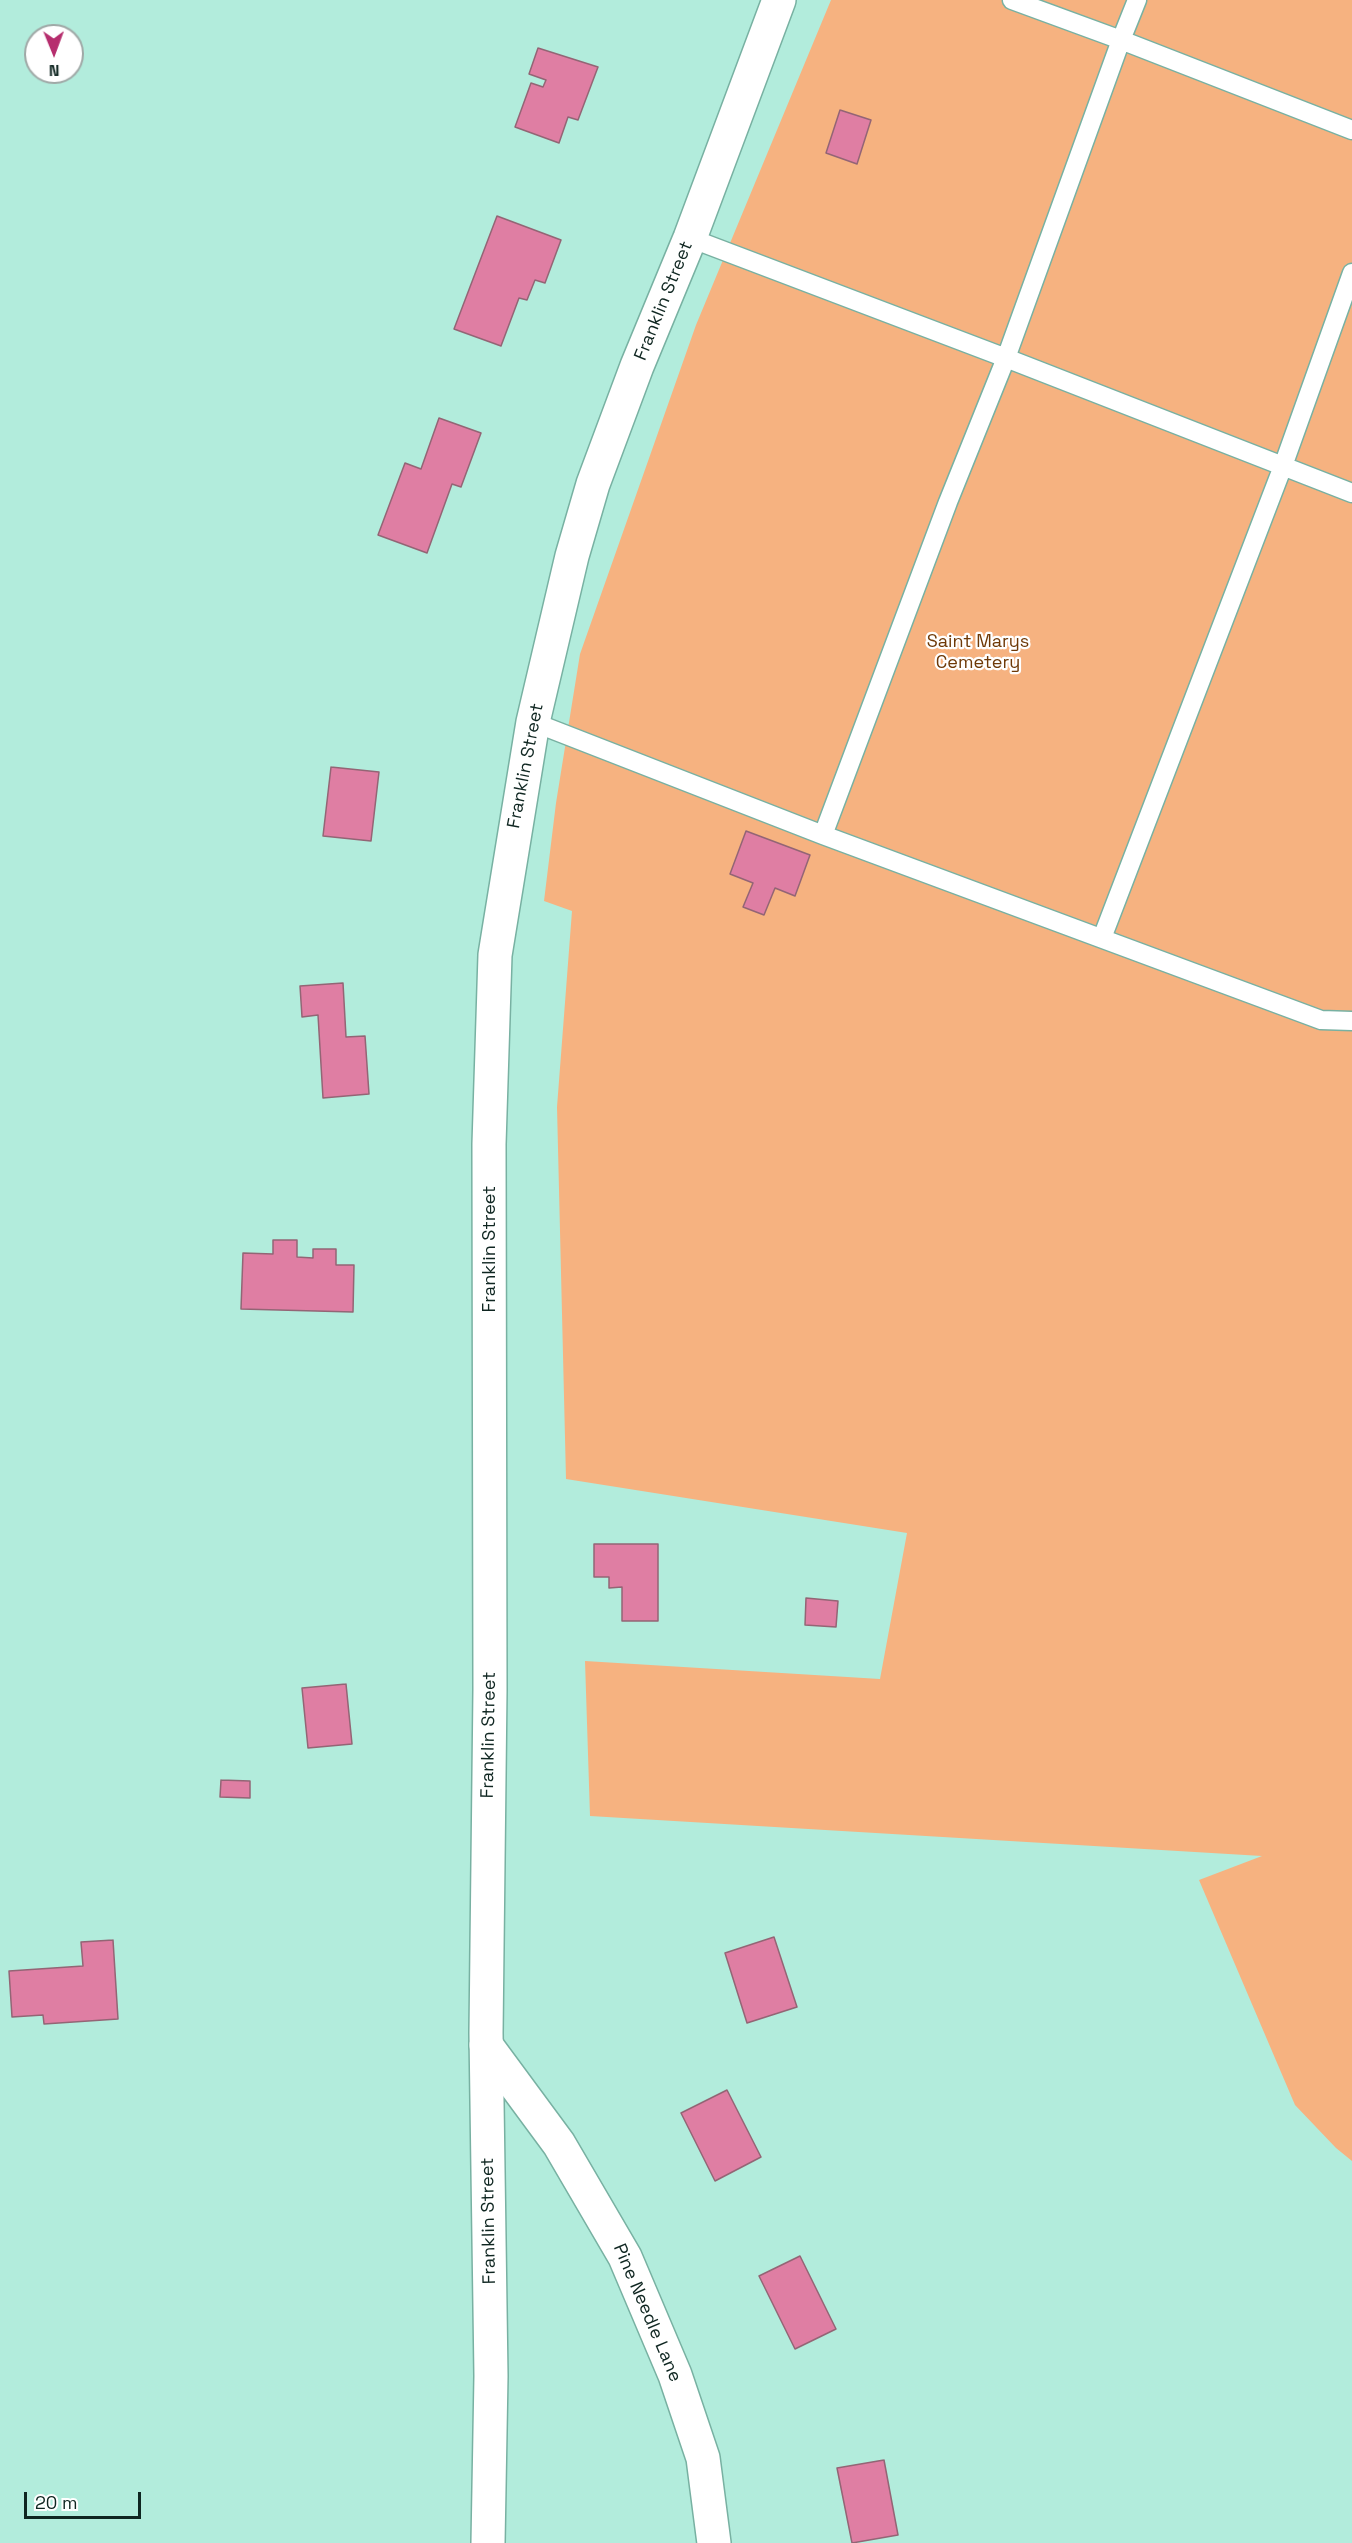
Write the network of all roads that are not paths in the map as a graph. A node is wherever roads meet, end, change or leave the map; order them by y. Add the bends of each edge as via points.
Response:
1 (779, 0) edge
2 (1012, 0) edge
3 (1137, 0) edge
4 (1121, 40) junction
5 (1352, 130) edge
6 (690, 238) junction
7 (1352, 273) edge
8 (1006, 358) junction
9 (1283, 466) junction
10 (1352, 493) edge
11 (533, 722) junction
12 (823, 835) junction
13 (1102, 938) junction
14 (1352, 1021) edge
15 (486, 2045) junction
16 (488, 2543) edge
17 (714, 2543) edge

1 - 6 street, Franklin Street
2 - 4 lane
3 - 4 lane
4 - 5 lane
4 - 8 lane
6 - 8 lane
6 - 11 street, Franklin Street via 593,484
7 - 9 lane
8 - 9 lane
8 - 12 lane
9 - 10 lane
9 - 13 lane
11 - 12 lane
11 - 15 street, Franklin Street via 495,955 491,1044
12 - 13 lane
13 - 14 lane via 1321,1020
15 - 16 street, Franklin Street
15 - 17 street, Pine Needle Lane via 560,2144 625,2257 675,2375 703,2458

